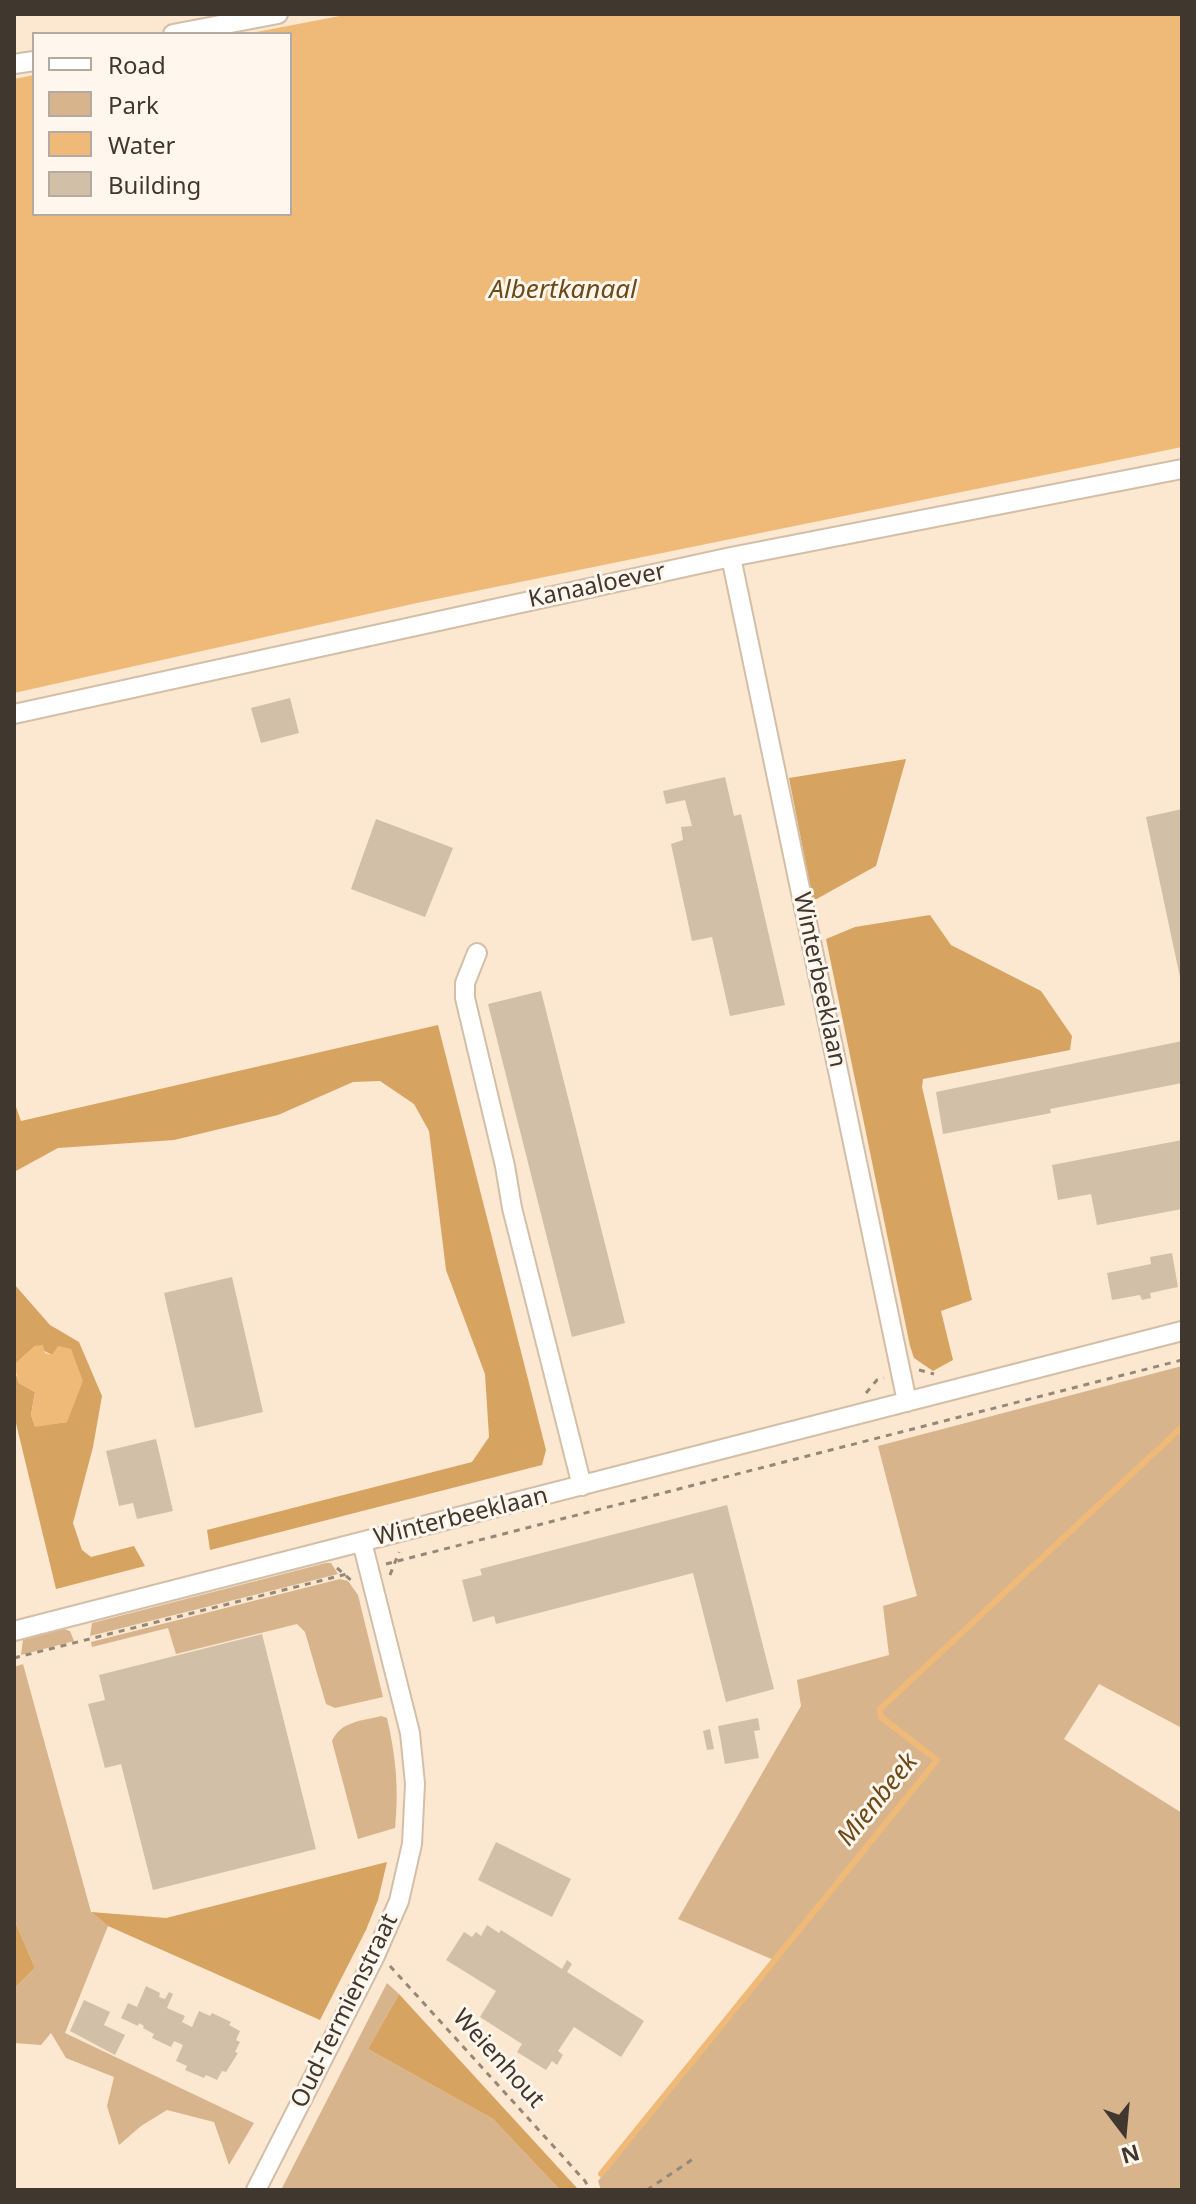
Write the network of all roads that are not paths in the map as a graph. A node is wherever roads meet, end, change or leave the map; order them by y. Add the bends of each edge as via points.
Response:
1 (278, 14) edge
2 (184, 32) edge
3 (1182, 469) edge
4 (731, 557) junction
5 (14, 714) edge
6 (477, 953) dead end
7 (1182, 1331) edge
8 (907, 1402) junction
9 (582, 1486) junction
10 (362, 1542) junction
11 (14, 1631) edge
12 (256, 2190) edge

1 - 2 street
3 - 4 street, Kanaaloever
4 - 5 street, Kanaaloever
4 - 8 street, Winterbeeklaan
6 - 9 street via 465,998
7 - 8 street, Winterbeeklaan
8 - 9 street, Winterbeeklaan
9 - 10 street, Winterbeeklaan
10 - 11 street, Winterbeeklaan
10 - 12 street, Oud-Termienstraat via 410,1733 415,1784 412,1844 399,1901 374,1958

